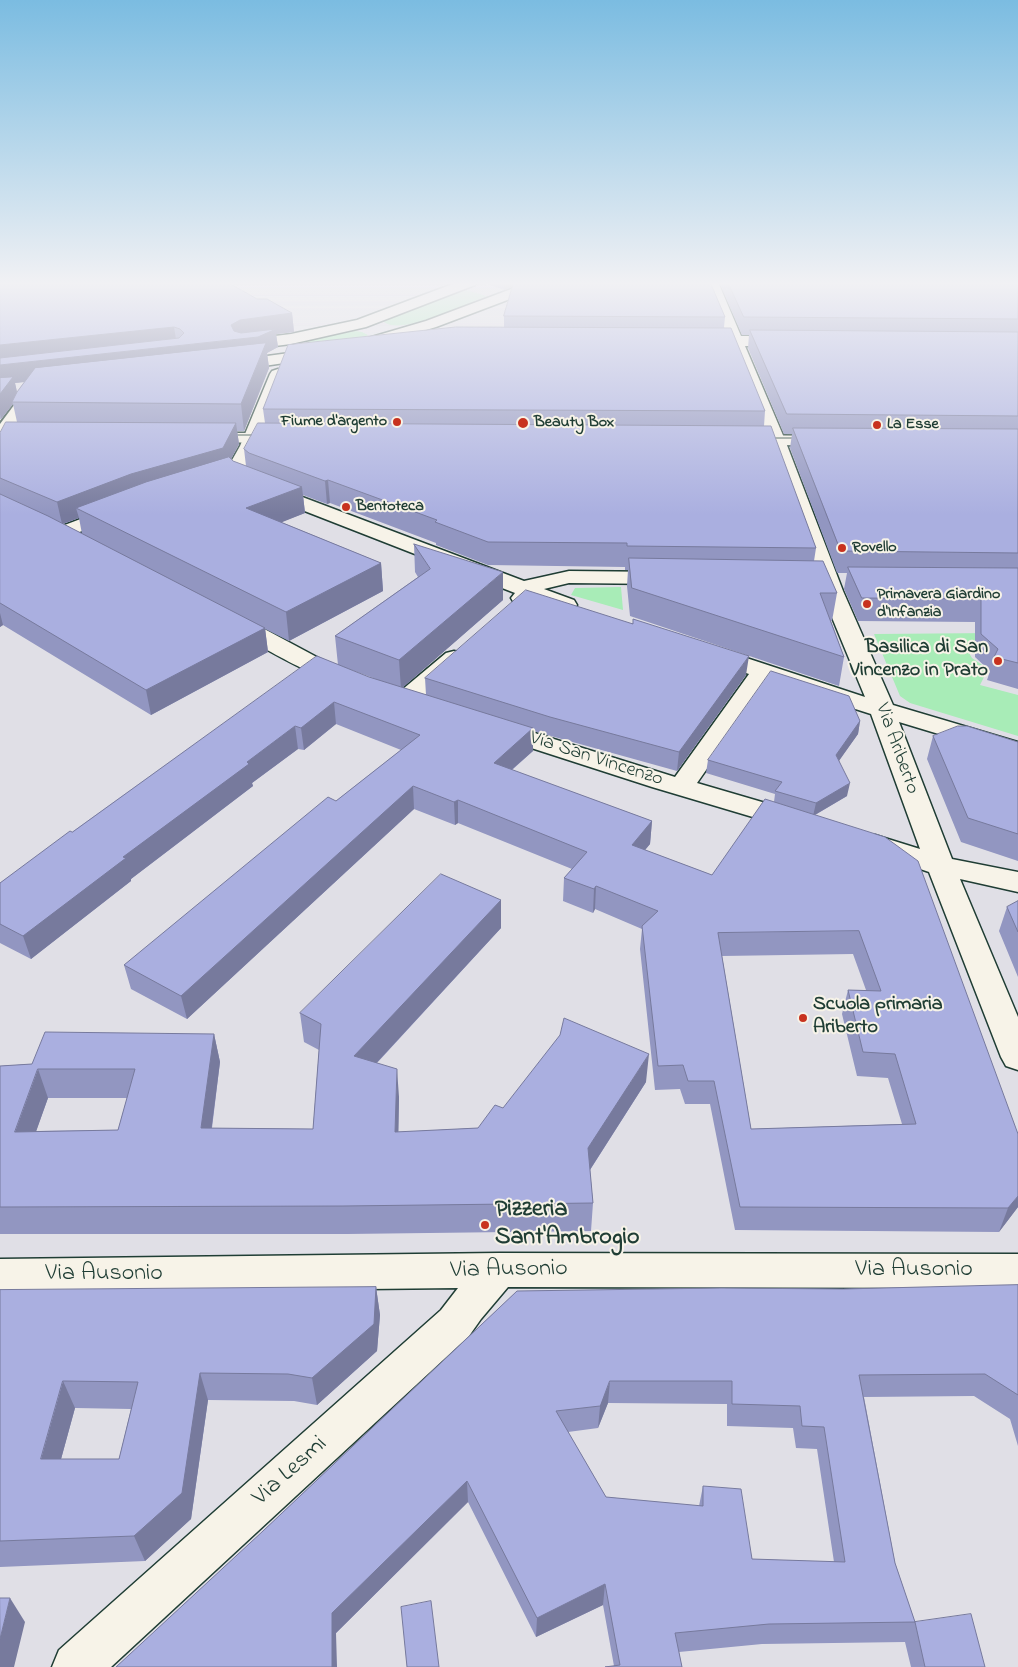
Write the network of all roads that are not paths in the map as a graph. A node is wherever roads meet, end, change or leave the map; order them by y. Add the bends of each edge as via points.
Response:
1 (284, 360) joint
2 (743, 360) edge
3 (35, 368) edge
4 (212, 368) edge
5 (54, 386) edge
6 (35, 388) junction
7 (17, 390) edge
8 (0, 436) edge
9 (20, 436) edge
10 (187, 437) edge
11 (252, 438) junction
12 (307, 438) edge
13 (726, 440) edge
14 (776, 440) junction
15 (844, 441) edge
16 (134, 505) edge
17 (41, 524) edge
18 (62, 533) junction
19 (88, 546) edge
20 (684, 579) edge
21 (528, 590) junction
22 (584, 611) edge
23 (505, 613) edge
24 (220, 615) edge
25 (468, 645) edge
26 (688, 646) edge
27 (763, 671) junction
28 (362, 685) edge
29 (434, 708) edge
30 (881, 708) junction
31 (472, 720) edge
32 (1018, 750) edge
33 (681, 787) junction
34 (820, 828) edge
35 (848, 836) edge
36 (942, 866) junction
37 (1018, 882) edge
38 (1018, 1057) edge
39 (499, 1270) junction
40 (1018, 1271) edge
41 (0, 1276) edge
42 (76, 1667) edge

1 - 4 street
1 - 11 street
2 - 14 street, Via Ariberto
3 - 6 street
5 - 6 street
6 - 7 street
6 - 8 street
8 - 9 street
10 - 11 street
11 - 12 street
11 - 21 street via 236,469 227,477
13 - 14 street
14 - 15 street
14 - 30 street, Via Ariberto
16 - 18 street
17 - 18 street
18 - 19 street
20 - 21 street via 568,577 532,585
21 - 22 street
21 - 23 street
24 - 28 street
25 - 29 street via 397,697
26 - 27 street
27 - 30 street
27 - 33 street
30 - 32 street
30 - 36 street, Via Ariberto
31 - 33 street, Via San Vincenzo
33 - 34 street, Via San Vincenzo
35 - 36 street
36 - 37 street
36 - 38 street, Via Ariberto
39 - 40 street, Via Ausonio
39 - 41 street, Via Ausonio
39 - 42 street, Via Lesmi via 455,1323

